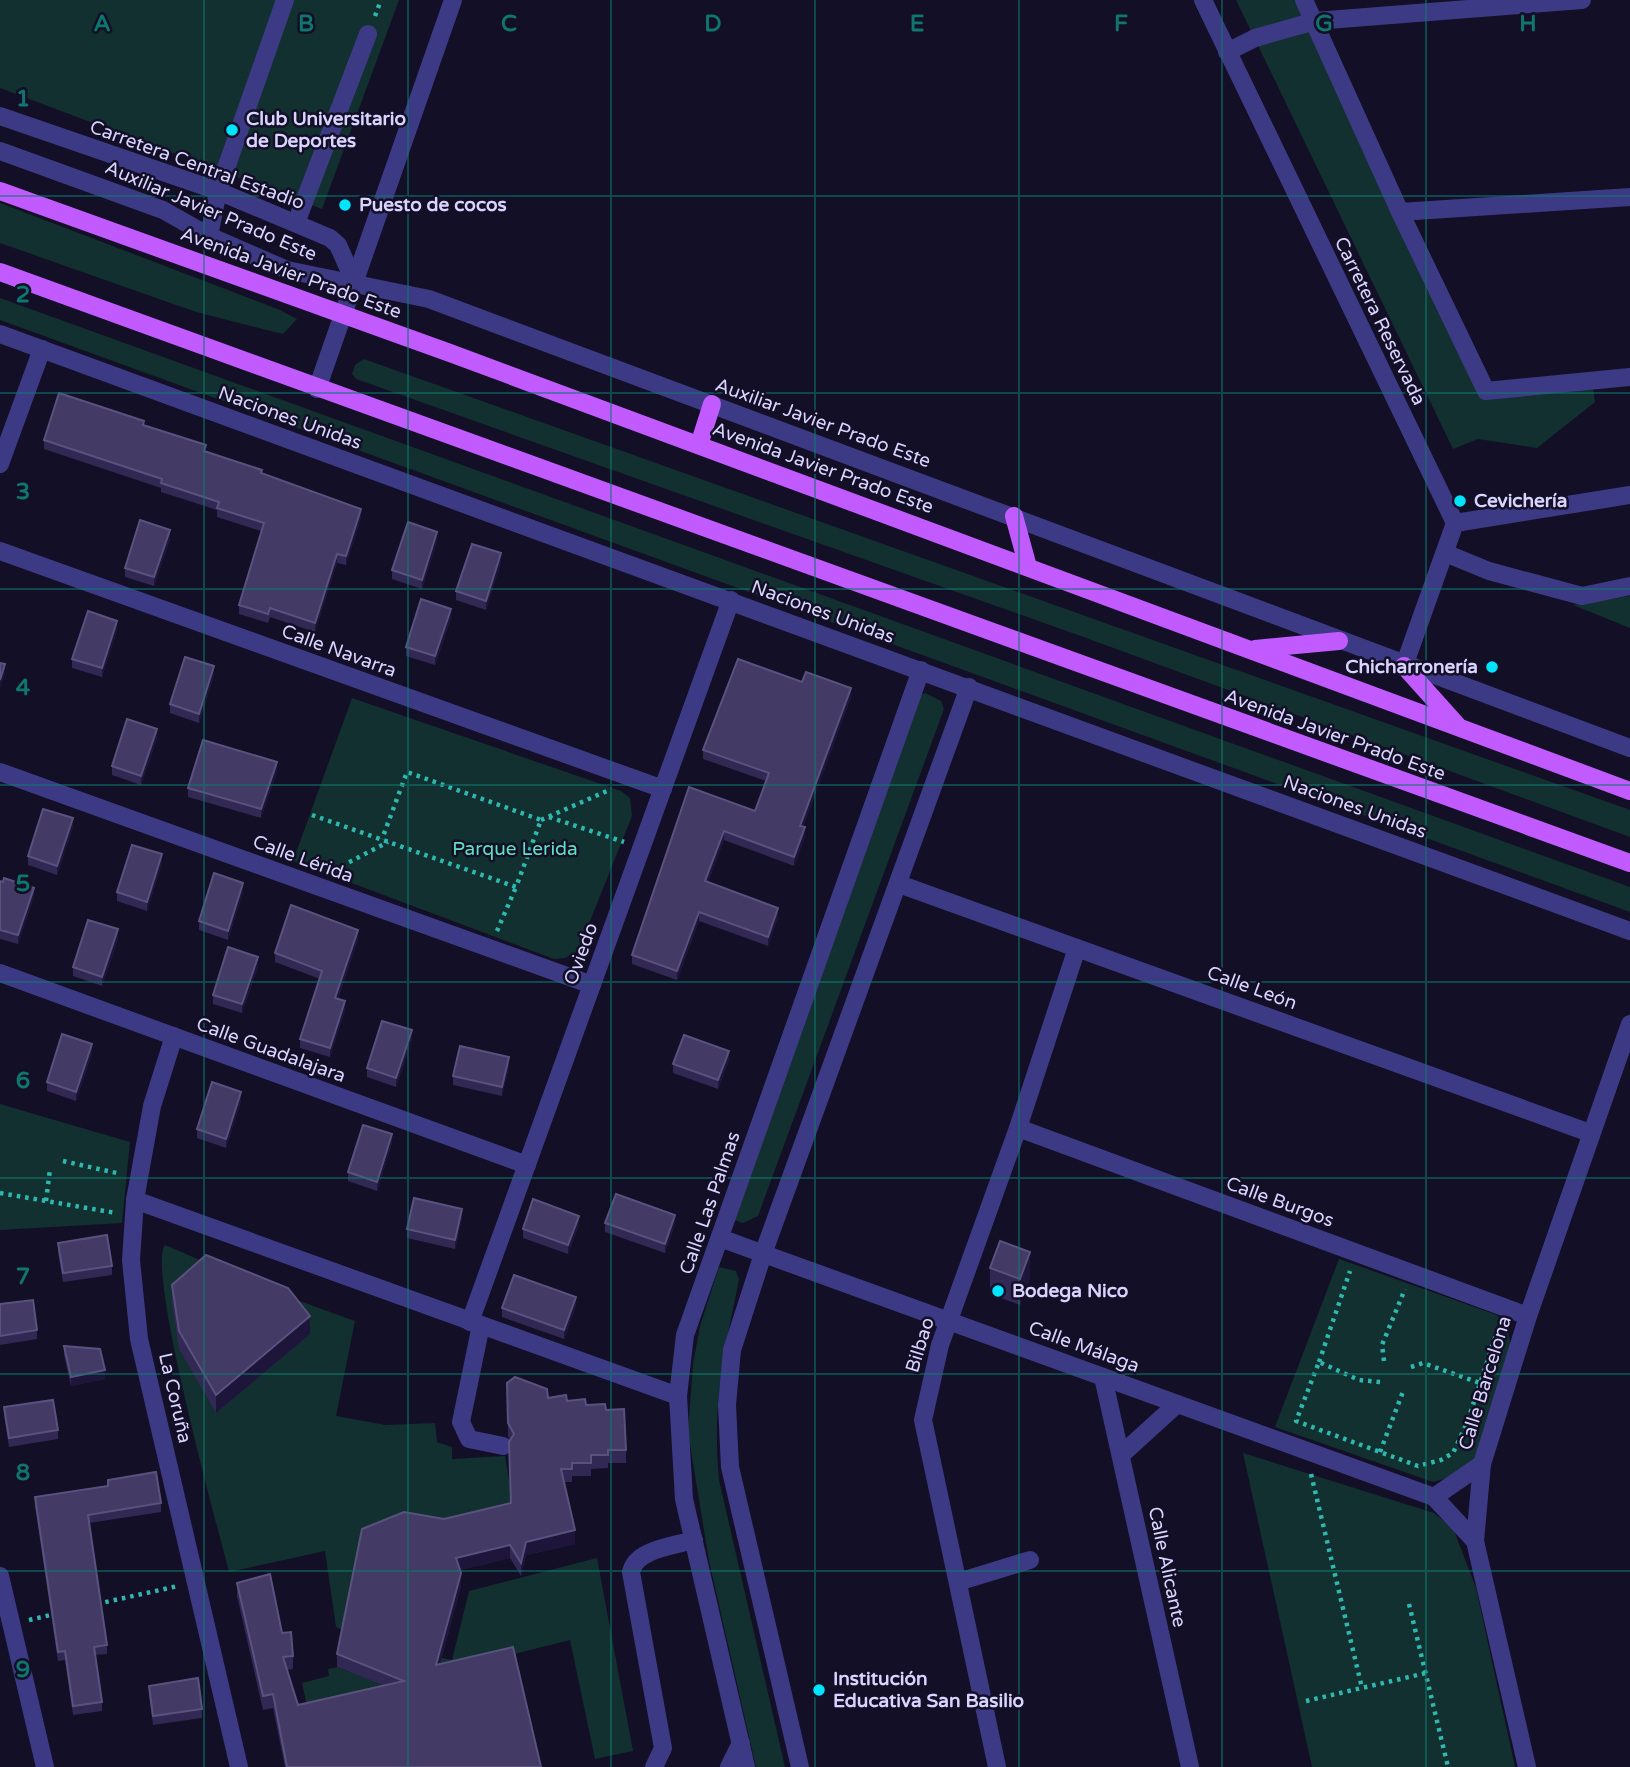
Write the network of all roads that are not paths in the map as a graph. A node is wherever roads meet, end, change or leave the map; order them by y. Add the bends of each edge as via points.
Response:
1 (285, 0) edge
2 (453, 0) edge
3 (1203, 0) edge
4 (1304, 0) edge
5 (1582, 0) edge
6 (1412, 6) edge
7 (1315, 21) junction
8 (368, 34) dead end
9 (1227, 52) junction
10 (0, 116) edge
11 (0, 151) edge
12 (0, 191) edge
13 (218, 191) junction
14 (1630, 197) edge
15 (1400, 212) junction
16 (296, 223) junction
17 (209, 236) junction
18 (0, 272) edge
19 (355, 283) junction
20 (344, 314) junction
21 (0, 334) edge
22 (42, 349) junction
23 (1630, 377) edge
24 (317, 389) junction
25 (712, 404) junction
26 (699, 445) junction
27 (0, 464) edge
28 (1630, 495) edge
29 (1014, 516) junction
30 (1455, 523) junction
31 (0, 551) edge
32 (1446, 552) junction
33 (1028, 566) junction
34 (1630, 586) edge
35 (731, 600) junction
36 (1339, 641) junction
37 (1252, 649) junction
38 (1404, 666) junction
39 (921, 670) junction
40 (969, 687) junction
41 (1459, 728) junction
42 (1630, 748) edge
43 (0, 772) edge
44 (663, 789) junction
45 (1630, 791) edge
46 (1630, 863) edge
47 (899, 884) junction
48 (1630, 931) edge
49 (1077, 948) junction
50 (1, 976) edge
51 (592, 985) junction
52 (1630, 1024) edge
53 (174, 1037) junction
54 (1018, 1128) junction
55 (1590, 1133) junction
56 (527, 1166) junction
57 (134, 1208) junction
58 (720, 1238) junction
59 (764, 1254) junction
60 (1528, 1316) junction
61 (949, 1321) junction
62 (476, 1324) junction
63 (1103, 1377) junction
64 (678, 1396) junction
65 (1177, 1404) junction
66 (503, 1446) dead end
67 (1121, 1455) junction
68 (1482, 1464) junction
69 (1434, 1497) junction
70 (694, 1541) junction
71 (1475, 1541) junction
72 (1030, 1560) dead end
73 (0, 1576) edge
74 (958, 1582) junction
75 (741, 1743) junction
76 (45, 1767) edge
77 (239, 1767) edge
78 (654, 1767) edge
79 (729, 1767) edge
80 (746, 1767) edge
81 (800, 1767) edge
82 (997, 1767) edge
83 (1190, 1767) edge
84 (1527, 1767) edge

1 - 13 street
2 - 19 street
3 - 9 street, Carretera Reservada
4 - 7 street
5 - 6 street
6 - 7 street
7 - 9 street via 1255,38
7 - 15 street
8 - 16 street
9 - 30 street, Carretera Reservada
10 - 13 street, Carretera Central Estadio
11 - 17 street, Auxiliar Javier Prado Este via 163,210
12 - 20 main road, Avenida Javier Prado Este
13 - 16 street, Carretera Central Estadio
13 - 17 street
14 - 15 street
15 - 23 street via 1486,391
16 - 19 street, Carretera Central Estadio via 338,244
17 - 19 street, Auxiliar Javier Prado Este via 288,270
18 - 24 main road, Avenida Javier Prado Este
19 - 20 street
19 - 25 street, Auxiliar Javier Prado Este via 429,299
20 - 24 street
20 - 26 main road, Avenida Javier Prado Este
21 - 22 street, Naciones Unidas
22 - 27 street
22 - 35 street, Naciones Unidas
24 - 46 main road, Avenida Javier Prado Este
25 - 26 main road
25 - 29 street, Auxiliar Javier Prado Este
26 - 33 main road, Avenida Javier Prado Este
28 - 30 street
29 - 33 main road
29 - 36 street, Auxiliar Javier Prado Este
30 - 32 street
31 - 44 street, Calle Navarra
32 - 34 street via 1489,570 1582,596
32 - 38 street
33 - 37 main road, Avenida Javier Prado Este
35 - 39 street, Naciones Unidas
35 - 44 street, Oviedo
36 - 37 main road
36 - 38 street, Auxiliar Javier Prado Este
37 - 41 main road, Avenida Javier Prado Este
38 - 41 main road
38 - 42 street, Auxiliar Javier Prado Este
39 - 40 street, Naciones Unidas
39 - 58 street, Calle Las Palmas
40 - 47 street
40 - 48 street, Naciones Unidas
41 - 45 main road, Avenida Javier Prado Este
43 - 51 street, Calle Lérida
44 - 51 street, Oviedo
47 - 49 street, Calle León
47 - 59 street
49 - 54 street, Bilbao
49 - 55 street, Calle León
50 - 53 street, Calle Guadalajara
51 - 56 street, Oviedo
52 - 55 street, Calle Barcelona
53 - 56 street, Calle Guadalajara
53 - 57 street, La Coruña via 152,1106
54 - 60 street, Calle Burgos via 1407,1282
54 - 61 street, Bilbao
55 - 60 street, Calle Barcelona
56 - 62 street, Oviedo
57 - 62 street
57 - 77 street, La Coruña via 131,1260 139,1339
58 - 59 street, Calle Málaga
58 - 64 street, Calle Las Palmas via 685,1335
59 - 61 street, Calle Málaga
59 - 81 street via 732,1350 727,1433 736,1499
60 - 68 street, Calle Barcelona
61 - 63 street, Calle Málaga
61 - 74 street, Bilbao via 930,1379 923,1420
62 - 64 street
62 - 66 street, Oviedo via 461,1422 469,1439
63 - 65 street, Calle Málaga
63 - 67 street, Calle Alicante
64 - 70 street, Calle Las Palmas via 684,1499
65 - 67 street
65 - 69 street, Calle Málaga
67 - 83 street, Calle Alicante
68 - 69 street, Calle Barcelona
68 - 71 street
69 - 71 street
70 - 75 street, Calle Las Palmas
70 - 78 street via 642,1556 631,1572 663,1748
71 - 84 street
72 - 74 street
73 - 76 street
74 - 82 street, Bilbao
75 - 79 street
75 - 80 street, Calle Las Palmas

